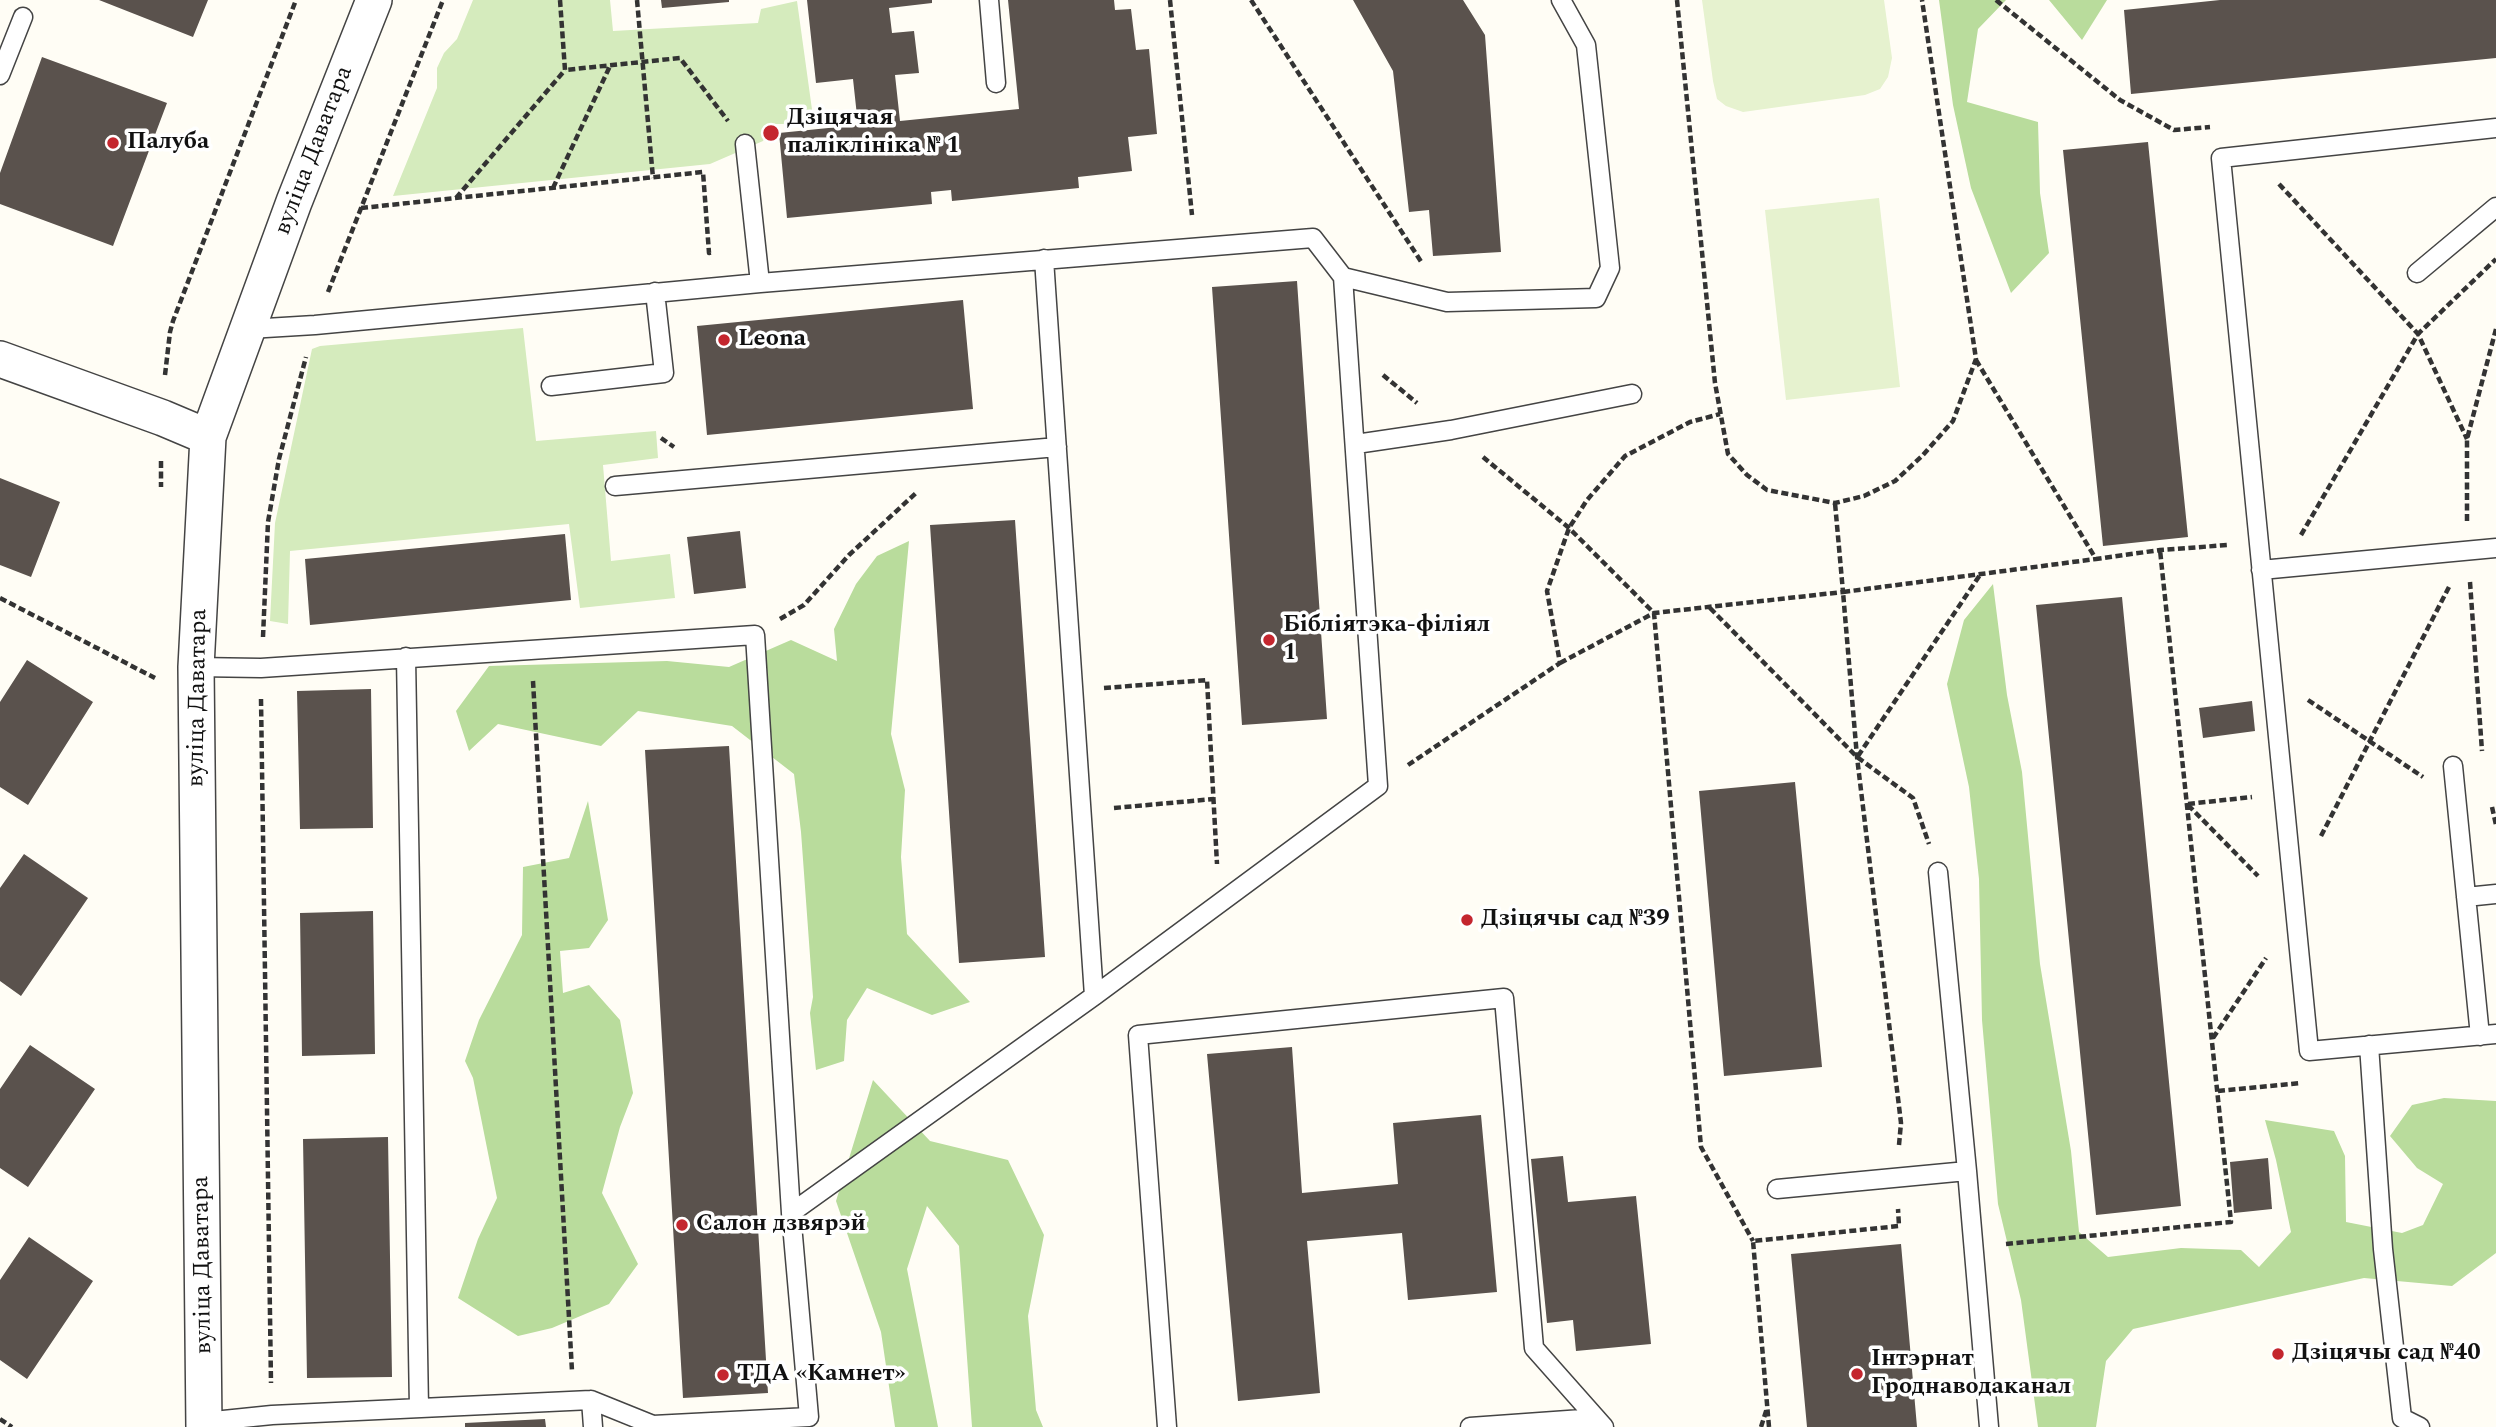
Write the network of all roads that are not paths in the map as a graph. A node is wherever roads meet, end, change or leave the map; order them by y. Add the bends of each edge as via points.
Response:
1 (374, 0) edge
2 (989, 0) edge
3 (1562, 0) edge
4 (23, 17) dead end
5 (0, 75) edge
6 (996, 83) dead end
7 (2496, 128) edge
8 (746, 144) road end
9 (2496, 207) edge
10 (1044, 259) junction
11 (2417, 273) dead end
12 (1343, 277) junction
13 (760, 283) junction
14 (655, 292) junction
15 (248, 329) junction
16 (0, 359) edge
17 (551, 386) dead end
18 (1632, 394) dead end
19 (208, 437) junction
20 (1356, 444) junction
21 (1057, 447) junction
22 (615, 486) dead end
23 (2496, 548) edge
24 (2261, 570) junction
25 (406, 657) junction
26 (196, 667) junction
27 (2453, 766) dead end
28 (1938, 872) road end
29 (2496, 894) edge
30 (2466, 897) junction
31 (1094, 996) junction
32 (2488, 1035) edge
33 (2370, 1045) junction
34 (1967, 1171) junction
35 (1777, 1189) dead end
36 (791, 1213) junction
37 (582, 1400) junction
38 (419, 1408) junction
39 (1600, 1422) edge
40 (2396, 1422) edge
41 (204, 1424) edge
42 (593, 1427) edge
43 (1167, 1427) edge
44 (1470, 1427) edge
45 (1989, 1427) edge
46 (2420, 1427) edge

1 - 15 street, вуліца Даватара
2 - 6 lane
3 - 12 lane via 1586,45 1610,268 1596,298 1447,302
4 - 5 lane
7 - 24 lane via 2221,158
8 - 13 lane
9 - 11 lane
10 - 12 lane via 1313,238
10 - 13 lane
10 - 21 lane
12 - 20 lane
13 - 14 lane
14 - 15 lane
14 - 17 lane via 664,373
15 - 19 street, вуліца Даватара
16 - 19 street
18 - 20 lane
19 - 26 street, вуліца Даватара
20 - 31 lane via 1378,786
21 - 22 lane
21 - 31 lane
23 - 24 lane
24 - 33 lane via 2309,1051
25 - 26 lane via 261,668
25 - 36 lane via 755,635
25 - 38 lane
26 - 41 street, вуліца Даватара
27 - 30 lane
28 - 34 lane
29 - 30 lane
30 - 32 lane
31 - 36 lane
32 - 33 lane
33 - 40 lane
34 - 35 lane
34 - 45 lane
36 - 37 lane via 809,1417 653,1425
37 - 38 lane
37 - 42 lane
38 - 41 lane via 272,1415
39 - 43 lane via 1534,1349 1504,998 1138,1035
39 - 44 lane
40 - 46 lane

